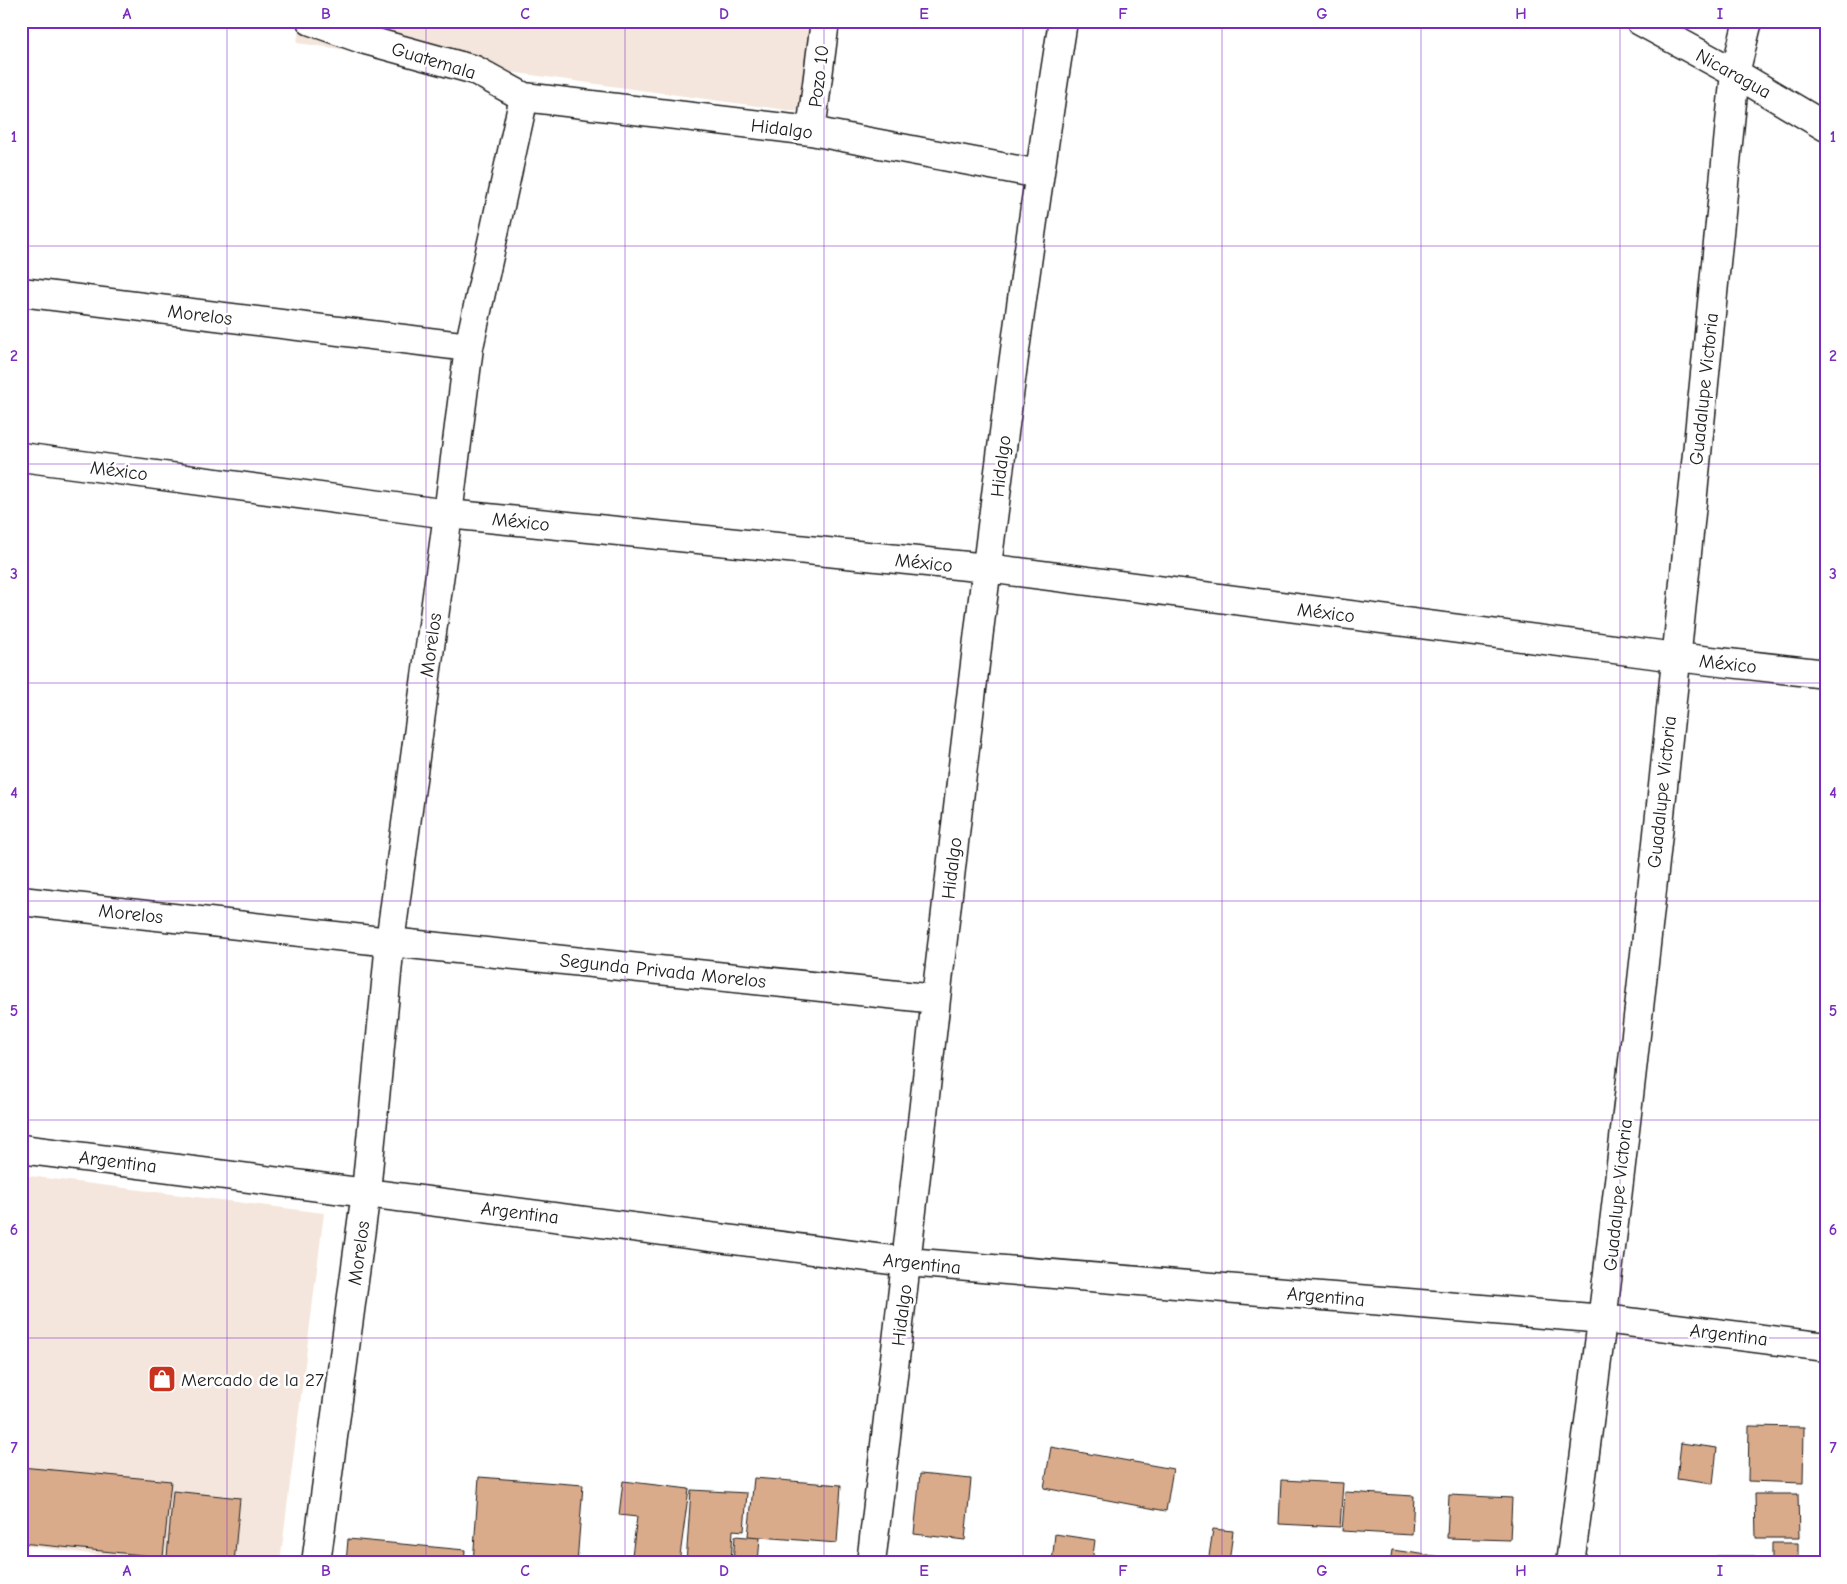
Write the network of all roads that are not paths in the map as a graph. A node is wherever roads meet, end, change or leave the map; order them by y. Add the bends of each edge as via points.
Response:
1 (311, 21) edge
2 (825, 21) edge
3 (1063, 21) edge
4 (1640, 21) edge
5 (1748, 21) edge
6 (1735, 73) junction
7 (524, 97) junction
8 (1826, 127) edge
9 (811, 131) junction
10 (1039, 174) junction
11 (21, 292) edge
12 (469, 347) junction
13 (21, 457) edge
14 (448, 514) junction
15 (987, 568) junction
16 (1676, 657) junction
17 (1826, 674) edge
18 (21, 901) edge
19 (390, 942) junction
20 (936, 999) junction
21 (21, 1149) edge
22 (366, 1192) junction
23 (907, 1262) junction
24 (1604, 1319) junction
25 (1826, 1346) edge
26 (316, 1563) edge
27 (871, 1563) edge
28 (1570, 1563) edge

1 - 7 street, Guatemala via 362,39 476,70
2 - 9 street, Pozo 10
3 - 10 street, Hidalgo
4 - 6 street, Nicaragua
5 - 6 street, Guadalupe Victoria
6 - 8 street, Nicaragua
6 - 16 street, Guadalupe Victoria
7 - 9 street, Hidalgo
7 - 12 street, Morelos
9 - 10 street, Hidalgo
10 - 15 street, Hidalgo
11 - 12 street, Morelos
12 - 14 street, Morelos
13 - 14 street, México
14 - 15 street, México
14 - 19 street, Morelos
15 - 16 street, México
15 - 20 street, Hidalgo
16 - 17 street, México
16 - 24 street, Guadalupe Victoria
18 - 19 street, Morelos
19 - 20 street, Segunda Privada Morelos
19 - 22 street, Morelos
20 - 23 street, Hidalgo
21 - 22 street, Argentina
22 - 23 street, Argentina
22 - 26 street, Morelos
23 - 24 street, Argentina
23 - 27 street, Hidalgo
24 - 25 street, Argentina
24 - 28 street, Guadalupe Victoria

